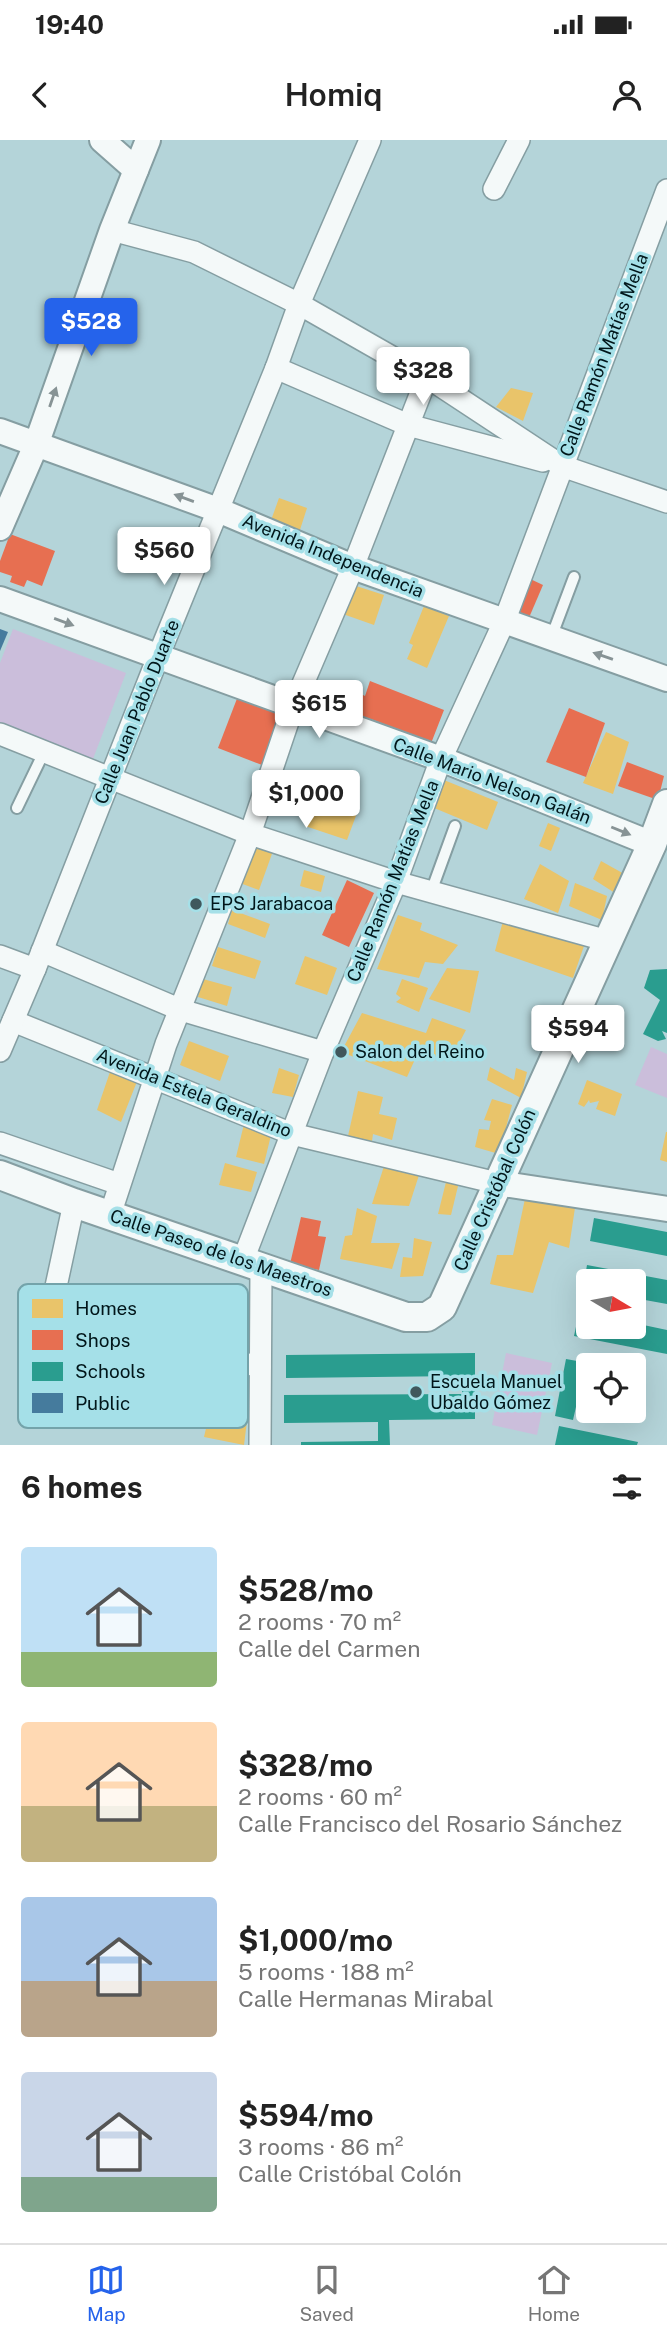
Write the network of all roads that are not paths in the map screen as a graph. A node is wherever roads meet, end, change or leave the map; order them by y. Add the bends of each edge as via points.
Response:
1 (102, 140) edge
2 (148, 140) edge
3 (370, 140) edge
4 (519, 140) edge
5 (136, 170) junction
6 (494, 189) dead end
7 (667, 190) edge
8 (113, 230) junction
9 (299, 303) junction
10 (276, 368) junction
11 (427, 377) junction
12 (408, 425) junction
13 (0, 431) edge
14 (36, 445) junction
15 (562, 466) junction
16 (667, 502) edge
17 (218, 510) junction
18 (0, 528) edge
19 (353, 567) junction
20 (574, 577) dead end
21 (0, 598) edge
22 (504, 622) junction
23 (551, 638) junction
24 (158, 657) junction
25 (667, 678) edge
26 (293, 707) junction
27 (0, 734) edge
28 (44, 752) junction
29 (440, 759) junction
30 (111, 778) junction
31 (667, 804) edge
32 (17, 808) dead end
33 (455, 827) dead end
34 (250, 834) junction
35 (660, 847) edge
36 (396, 882) junction
37 (431, 892) junction
38 (608, 941) junction
39 (0, 956) edge
40 (39, 960) junction
41 (181, 1010) junction
42 (13, 1020) junction
43 (0, 1051) edge
44 (323, 1052) junction
45 (155, 1077) junction
46 (292, 1134) junction
47 (0, 1143) edge
48 (0, 1175) edge
49 (497, 1182) junction
50 (120, 1184) junction
51 (74, 1203) junction
52 (667, 1209) edge
53 (110, 1215) junction
54 (252, 1264) junction
55 (57, 1284) edge
56 (442, 1307) joint
57 (248, 1364) edge
58 (260, 1367) junction
59 (260, 1445) edge

1 - 5 street
2 - 5 street
3 - 9 street, Calle Juan Pablo Duarte
4 - 6 street
5 - 8 street
7 - 15 street, Calle Ramón Matías Mella
8 - 9 street via 194,252
14 -> 8 street
9 - 10 street, Calle Juan Pablo Duarte
9 - 11 street
10 - 12 street
10 - 17 street, Calle Juan Pablo Duarte
11 - 12 street
11 - 15 street
12 - 15 street
12 - 19 street
13 - 14 street, Avenida Independencia
17 -> 14 street, Avenida Independencia
14 - 18 street
15 - 16 street
15 - 22 street, Calle Ramón Matías Mella
17 - 19 street, Avenida Independencia
17 - 24 street, Calle Juan Pablo Duarte
19 - 22 street, Avenida Independencia
19 - 26 street
20 - 23 lane
21 -> 24 street, Calle Mario Nelson Galán
22 - 23 street, Avenida Independencia
22 - 29 street, Calle Ramón Matías Mella
25 -> 23 street, Avenida Independencia
24 - 26 street, Calle Mario Nelson Galán
24 - 30 street, Calle Juan Pablo Duarte
26 - 29 street, Calle Mario Nelson Galán
26 - 34 street
27 - 28 street
28 - 30 street
28 - 32 lane
29 -> 35 street, Calle Mario Nelson Galán
29 - 36 street, Calle Ramón Matías Mella
30 - 34 street
30 - 40 street, Calle Juan Pablo Duarte
31 - 35 main road, Calle Cristóbal Colón
33 - 37 lane
34 - 36 street
34 - 41 street
35 - 38 main road, Calle Cristóbal Colón
36 - 37 street
36 - 44 street, Calle Ramón Matías Mella
37 - 38 street
38 - 49 main road, Calle Cristóbal Colón
39 - 40 street
40 - 41 street
40 - 42 street, Calle Juan Pablo Duarte
41 - 44 street
41 - 45 street
42 - 43 street, Calle Juan Pablo Duarte
42 - 45 street, Avenida Estela Geraldino
44 - 46 street, Calle Ramón Matías Mella
45 - 46 street, Avenida Estela Geraldino
45 - 50 street
46 - 49 street, Avenida Estela Geraldino
46 - 54 street, Calle Ramón Matías Mella
47 - 50 street
48 - 51 main road, Calle Paseo de los Maestros
49 - 52 street, Avenida Estela Geraldino
49 - 56 main road, Calle Cristóbal Colón
50 - 53 street
51 - 53 main road, Calle Paseo de los Maestros
51 - 55 street
53 - 54 main road, Calle Paseo de los Maestros
54 - 56 main road, Calle Paseo de los Maestros via 406,1317 427,1317
54 - 58 street
57 - 58 street
58 - 59 street

